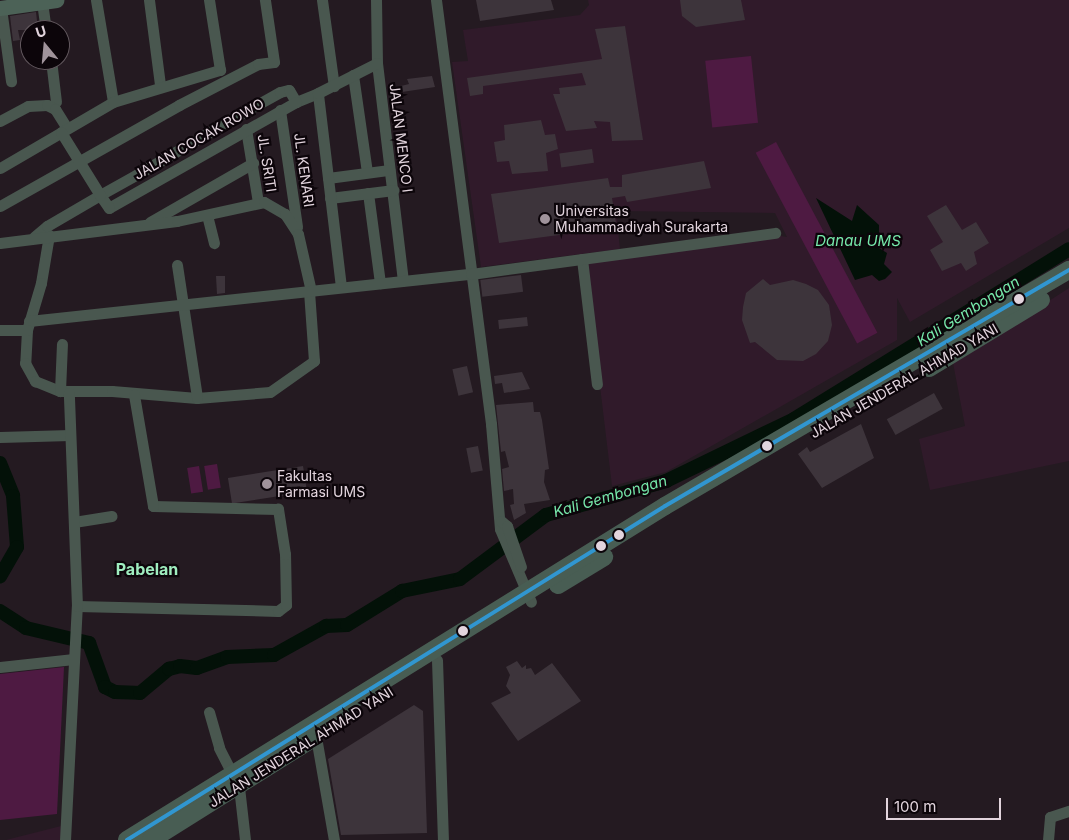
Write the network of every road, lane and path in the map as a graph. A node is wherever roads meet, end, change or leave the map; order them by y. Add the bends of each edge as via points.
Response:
1 (96, 0) edge
2 (149, 0) edge
3 (209, 0) edge
4 (265, 0) edge
5 (322, 0) edge
6 (376, 0) edge
7 (436, 0) edge
8 (49, 1) edge
9 (20, 3) edge
10 (1, 8) edge
11 (47, 20) edge
12 (377, 63) junction
13 (52, 70) edge
14 (352, 76) junction
15 (11, 81) dead end
16 (160, 86) junction
17 (334, 86) junction
18 (318, 93) junction
19 (294, 97) junction
20 (56, 102) dead end
21 (113, 102) junction
22 (280, 110) junction
23 (0, 121) edge
24 (246, 129) junction
25 (64, 130) junction
26 (175, 152) junction
27 (79, 162) junction
28 (253, 163) junction
29 (183, 165) junction
30 (0, 168) edge
31 (390, 170) junction
32 (367, 172) junction
33 (328, 178) junction
34 (393, 190) junction
35 (368, 193) junction
36 (100, 195) junction
37 (330, 198) junction
38 (258, 202) junction
39 (0, 206) edge
40 (207, 215) junction
41 (144, 226) junction
42 (775, 233) dead end
43 (298, 234) junction
44 (49, 235) junction
45 (34, 237) junction
46 (0, 243) edge
47 (214, 243) dead end
48 (582, 259) junction
49 (177, 265) dead end
50 (1069, 270) edge
51 (471, 274) junction
52 (403, 280) junction
53 (1069, 282) edge
54 (380, 283) junction
55 (341, 287) junction
56 (310, 291) junction
57 (185, 306) junction
58 (1010, 313) junction
59 (28, 325) junction
60 (0, 330) edge
61 (62, 344) dead end
62 (597, 384) dead end
63 (64, 392) junction
64 (134, 395) junction
65 (197, 398) junction
66 (70, 435) junction
67 (0, 436) edge
68 (112, 516) dead end
69 (74, 522) junction
70 (527, 590) junction
71 (77, 606) junction
72 (75, 654) junction
73 (437, 660) junction
74 (0, 667) edge
75 (209, 712) dead end
76 (308, 737) junction
77 (235, 781) junction
78 (1069, 811) edge
79 (65, 840) edge
80 (127, 840) edge
81 (150, 840) edge
82 (245, 840) edge
83 (334, 840) edge
84 (443, 840) edge
85 (1048, 840) edge

1 - 21 street
2 - 16 street
3 - 16 street via 220,70
4 - 27 street via 274,62 250,69
5 - 17 street
6 - 12 street, JALAN MENCO I
7 - 51 street
8 - 9 main road
8 - 11 street
9 - 10 main road
10 - 15 street
12 - 14 street
12 - 31 street, JALAN MENCO I
13 - 20 street
14 - 17 street
14 - 32 street
16 - 21 street
17 - 18 street
18 - 19 street
18 - 33 street
19 - 22 street, JALAN COCAK ROWO
19 - 26 street via 287,89 280,92
21 - 25 street
22 - 24 street, JALAN COCAK ROWO
22 - 43 street, JL. KENARI
23 - 25 street via 28,106 47,105 56,109
24 - 28 street, JL. SRITI
24 - 29 street, JALAN COCAK ROWO
25 - 27 street
25 - 30 street
26 - 29 street
26 - 36 street
27 - 36 street
27 - 39 street
28 - 38 street, JL. SRITI
28 - 41 street
29 - 36 street, JALAN COCAK ROWO via 108,208
31 - 32 street
31 - 34 street, JALAN MENCO I
32 - 33 street
33 - 37 street
34 - 35 street
34 - 52 street, JALAN MENCO I
35 - 37 street
35 - 54 street
36 - 45 street
37 - 55 street
38 - 40 street
38 - 43 street via 280,209
40 - 41 street
40 - 47 street
41 - 44 street
42 - 48 street
43 - 56 street, JL. KENARI
44 - 45 street
44 - 59 street via 43,275
45 - 46 street
48 - 51 street
48 - 62 street
49 - 57 street
50 - 58 highway, JALAN JENDERAL AHMAD YANI
51 - 52 street
51 - 70 street via 507,539
52 - 54 street
53 - 58 highway, JALAN JENDERAL AHMAD YANI
54 - 55 street
55 - 56 street
56 - 57 street
56 - 65 street, JL. KENARI via 315,356 312,364 266,394
57 - 59 street
57 - 65 street
58 - 70 highway, JALAN JENDERAL AHMAD YANI via 740,461
59 - 60 street
59 - 63 street via 25,363 29,374 39,384
61 - 63 street
63 - 64 street via 112,390
63 - 66 street
64 - 65 street
64 - 71 street via 154,508 271,507 280,511 286,607 278,611
66 - 67 street
66 - 69 street
68 - 69 street
69 - 71 street
70 - 73 highway, JALAN JENDERAL AHMAD YANI
70 - 76 highway, JALAN JENDERAL AHMAD YANI
71 - 72 street
72 - 74 street
72 - 79 street
73 - 76 highway, JALAN JENDERAL AHMAD YANI
73 - 84 street
75 - 77 street
76 - 77 highway, JALAN JENDERAL AHMAD YANI
76 - 83 street
77 - 80 highway, JALAN JENDERAL AHMAD YANI
77 - 81 highway, JALAN JENDERAL AHMAD YANI
77 - 82 street
78 - 85 street via 1050,818

